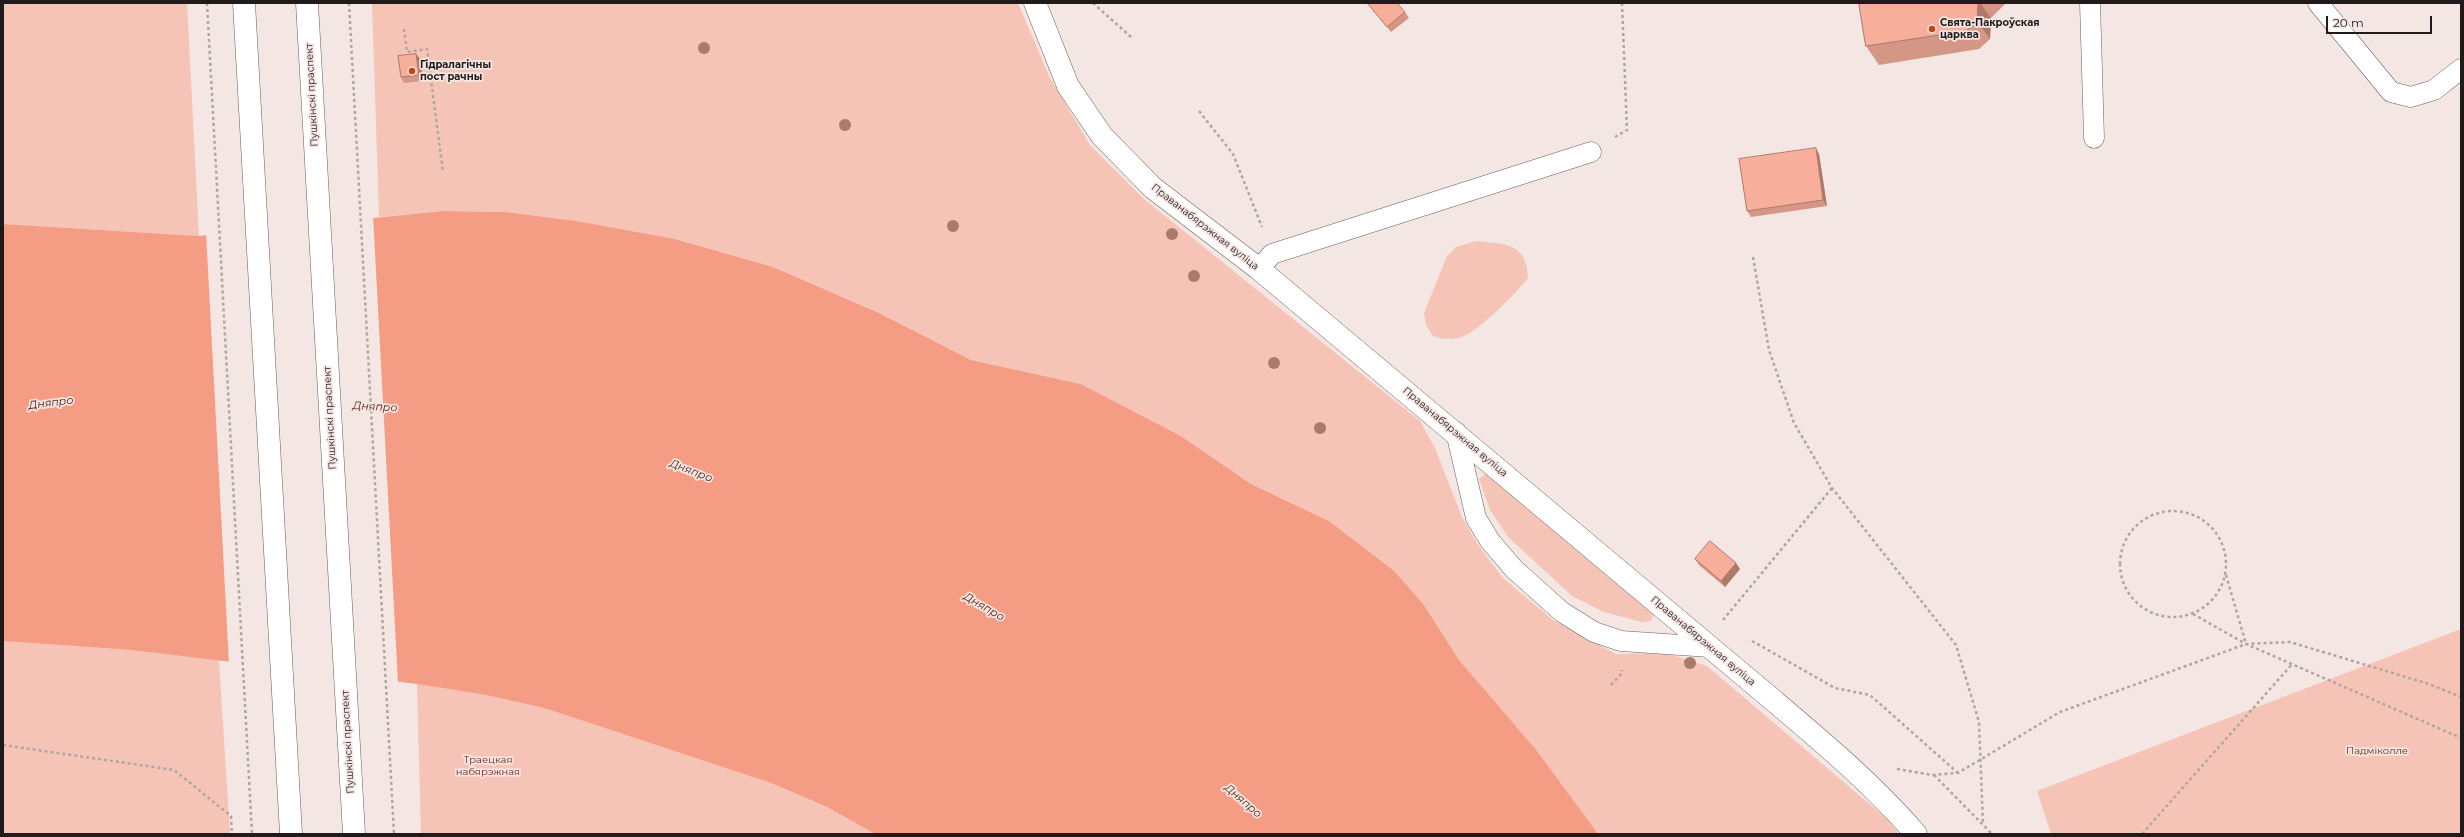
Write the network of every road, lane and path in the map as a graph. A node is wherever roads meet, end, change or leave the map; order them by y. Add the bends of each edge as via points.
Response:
1 (207, 3) edge
2 (244, 3) edge
3 (307, 3) edge
4 (349, 3) edge
5 (1035, 3) edge
6 (1093, 3) edge
7 (1622, 3) edge
8 (2090, 3) edge
9 (2318, 3) edge
10 (404, 29) dead end
11 (1131, 37) dead end
12 (2461, 69) edge
13 (1199, 111) dead end
14 (2094, 138) dead end
15 (1591, 152) joint
16 (443, 172) dead end
17 (1753, 257) dead end
18 (1266, 261) junction
19 (1456, 432) junction
20 (1832, 488) junction
21 (2226, 575) junction
22 (2192, 614) junction
23 (1747, 638) dead end
24 (1703, 641) junction
25 (2246, 644) junction
26 (2292, 663) junction
27 (2461, 697) edge
28 (2461, 738) edge
29 (3, 745) edge
30 (1979, 759) junction
31 (1889, 768) dead end
32 (1958, 773) junction
33 (1933, 775) junction
34 (1982, 824) junction
35 (232, 834) edge
36 (252, 834) edge
37 (291, 834) edge
38 (354, 834) edge
39 (394, 834) edge
40 (1916, 834) edge
41 (1992, 834) edge
42 (2142, 834) edge

1 - 36 path
2 - 37 main road
3 - 38 main road, Пушкінскі праспект
4 - 39 path
5 - 18 main road, Праванабярэжная вуліца via 1068,86 1102,136 1153,188
6 - 11 path
7 - 15 path via 1627,130
8 - 14 lane
9 - 12 lane via 2390,92 2412,97 2434,90
10 - 16 path via 407,52 427,49
13 - 18 path via 1233,154
15 - 18 lane
17 - 20 path via 1769,350 1794,423
18 - 19 main road, Праванабярэжная вуліца
19 - 24 main road, Праванабярэжная вуліца
19 - 24 lane via 1476,518 1490,541 1514,569 1562,612 1594,632 1621,641
20 - 24 path
20 - 30 path via 1956,645 1979,722
21 - 22 path via 2219,592 2208,605
21 - 22 path via 2226,558 2222,542 2213,528 2201,518 2185,512 2168,510 2143,520 2127,536 2120,551 2119,568 2123,584 2131,599 2144,610 2160,616 2176,618
21 - 25 path
22 - 25 path
23 - 32 path via 1835,688 1870,694
24 - 40 main road, Праванабярэжная вуліца via 1845,761
25 - 26 path
25 - 27 path via 2290,642 2429,684
25 - 30 path via 2060,712
26 - 28 path
26 - 42 path
29 - 35 path via 174,770 231,816
30 - 32 path
30 - 34 path
31 - 33 path
32 - 33 path
33 - 34 path
34 - 41 path

